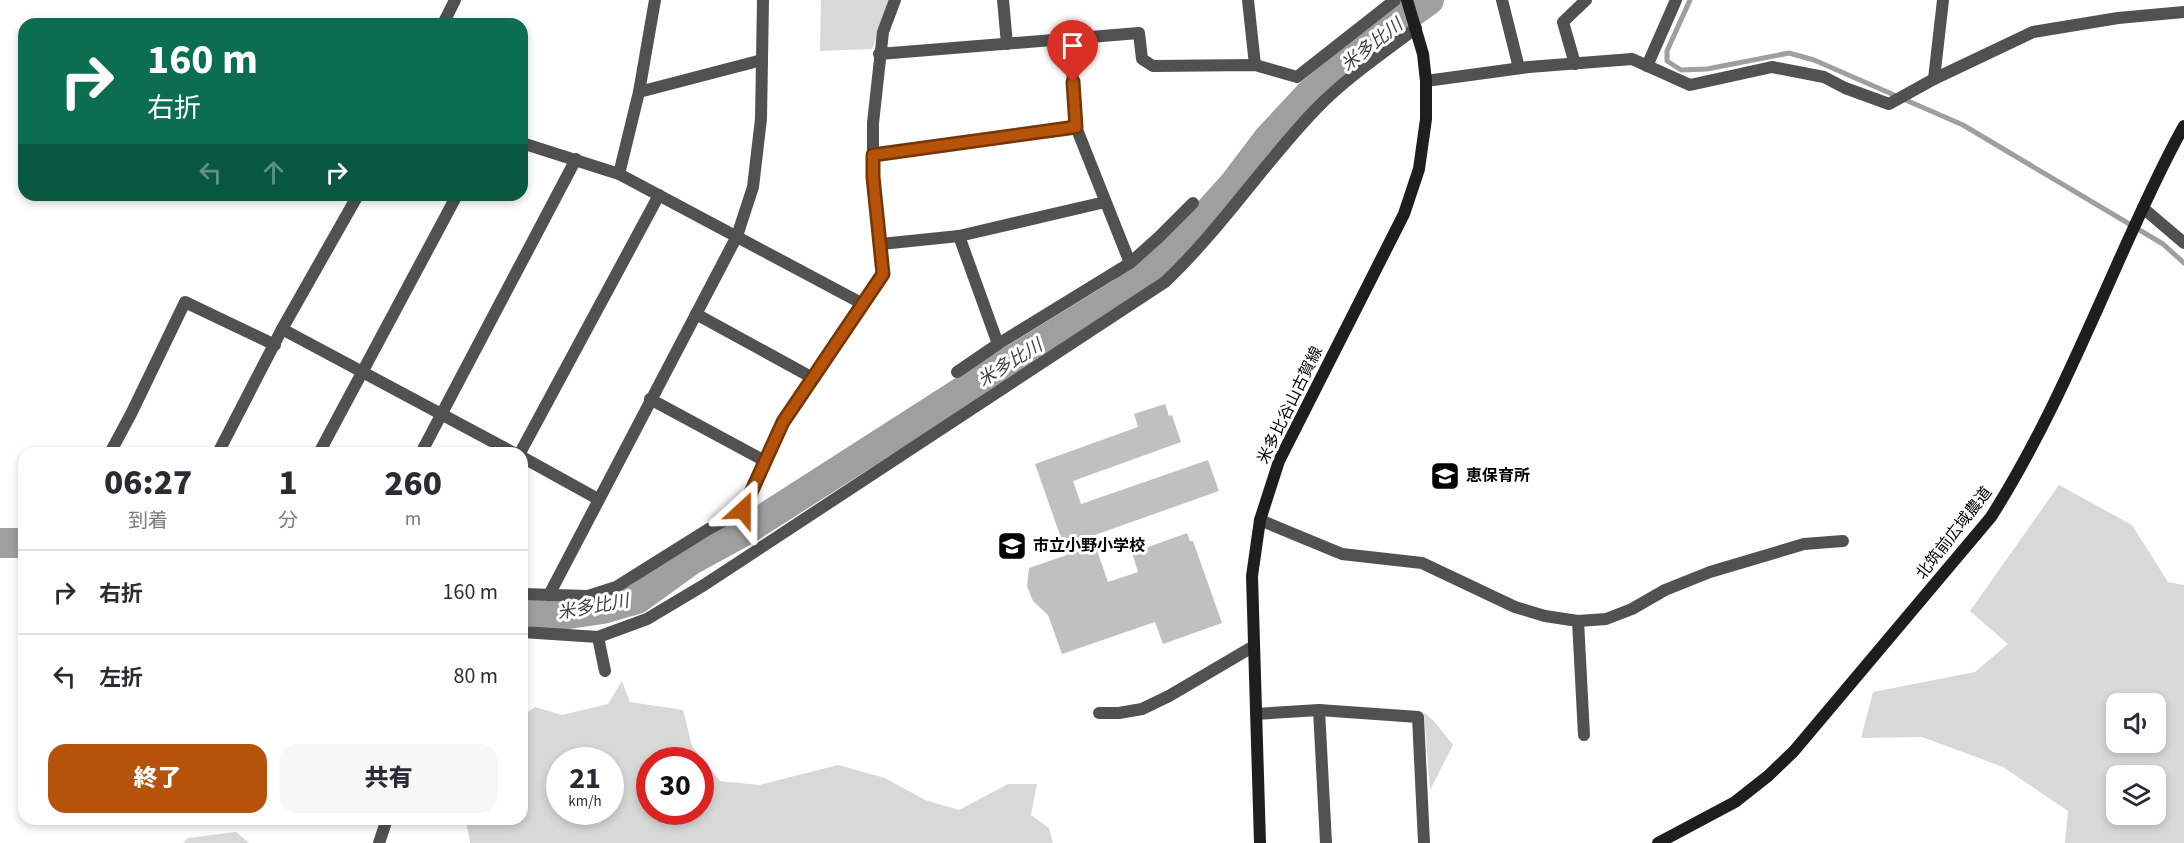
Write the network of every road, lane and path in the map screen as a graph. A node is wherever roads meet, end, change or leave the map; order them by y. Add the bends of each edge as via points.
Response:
1 (455, 0) edge
2 (655, 0) edge
3 (763, 0) edge
4 (895, 0) edge
5 (1003, 0) edge
6 (1248, 0) edge
7 (1395, 0) edge
8 (1407, 0) edge
9 (1502, 0) edge
10 (1586, 0) edge
11 (1677, 0) edge
12 (1943, 0) edge
13 (2184, 12) edge
14 (446, 18) edge
15 (1416, 28) junction
16 (1070, 38) junction
17 (1006, 44) junction
18 (879, 54) junction
19 (762, 60) junction
20 (1575, 64) junction
21 (1255, 65) junction
22 (1647, 66) junction
23 (1519, 68) junction
24 (1934, 79) junction
25 (1426, 81) junction
26 (639, 92) junction
27 (2184, 126) edge
28 (1076, 127) junction
29 (528, 145) edge
30 (873, 155) junction
31 (576, 159) junction
32 (619, 174) junction
33 (659, 195) junction
34 (355, 201) edge
35 (454, 201) edge
36 (1105, 201) junction
37 (1192, 203) dead end
38 (2143, 208) junction
39 (737, 236) junction
40 (958, 236) junction
41 (2184, 243) edge
42 (881, 244) junction
43 (1130, 263) junction
44 (863, 304) junction
45 (696, 314) junction
46 (282, 329) junction
47 (998, 344) junction
48 (275, 345) junction
49 (362, 372) junction
50 (957, 372) dead end
51 (811, 377) junction
52 (650, 399) junction
53 (440, 414) junction
54 (113, 447) edge
55 (221, 447) edge
56 (322, 447) edge
57 (424, 447) edge
58 (503, 447) edge
59 (525, 447) edge
60 (528, 459) edge
61 (765, 461) junction
62 (598, 499) junction
63 (1260, 520) junction
64 (1843, 540) dead end
65 (528, 594) edge
66 (549, 595) junction
67 (1578, 621) junction
68 (528, 632) edge
69 (598, 637) junction
70 (1254, 646) junction
71 (605, 671) dead end
72 (1319, 710) junction
73 (1099, 713) dead end
74 (1256, 714) junction
75 (1584, 735) dead end
76 (385, 825) edge
77 (379, 843) edge
78 (1260, 843) edge
79 (1326, 843) edge
80 (1424, 843) edge
81 (1658, 843) edge

1 - 14 street
2 - 26 street
3 - 19 street
4 - 18 street
5 - 17 street
6 - 21 street
7 - 21 street via 1297,77
8 - 15 street, 米多比谷山古賀線
9 - 23 street
10 - 20 street via 1563,22
11 - 22 street
12 - 24 street
13 - 24 street via 2033,32
15 - 25 street, 米多比谷山古賀線
15 - 69 street via 1318,107 1193,255 1165,282 704,585 647,619
16 - 17 street
16 - 21 street via 1139,33 1142,59 1153,66
16 - 28 street
17 - 18 street
18 - 30 street
19 - 26 street
19 - 39 street via 761,119 753,187
20 - 22 street via 1632,59
20 - 23 street
22 - 24 street via 1690,85 1772,67 1824,77 1889,104
23 - 25 street
25 - 63 street, 米多比谷山古賀線 via 1426,119 1419,168 1404,214 1279,460
26 - 32 street
27 - 38 street, 北筑前広域農道
28 - 30 street
28 - 36 street
29 - 31 street
30 - 42 street
31 - 32 street
31 - 53 street
32 - 33 street
33 - 39 street
33 - 59 street
34 - 46 street
35 - 49 street
36 - 40 street
36 - 43 street
37 - 43 street
38 - 41 street
38 - 81 street, 北筑前広域農道 via 2043,425 1991,518 1794,751 1734,802
39 - 44 street
39 - 45 street
40 - 42 street
40 - 47 street
42 - 44 street via 883,274
43 - 47 street
44 - 51 street
45 - 51 street
45 - 52 street
46 - 48 street
46 - 49 street
47 - 50 street
48 - 54 street via 185,302
48 - 55 street
49 - 53 street
49 - 56 street
51 - 61 street
52 - 61 street
52 - 62 street
53 - 57 street
53 - 58 street
60 - 62 street
61 - 66 street via 743,510 616,587 588,596
62 - 66 street
63 - 67 street via 1342,554 1422,563 1515,608
63 - 70 street, 米多比谷山古賀線 via 1252,576
64 - 67 street via 1804,544 1710,572 1606,619
65 - 66 street
67 - 75 street
68 - 69 street
69 - 71 street
70 - 73 street via 1142,709
70 - 74 street, 米多比谷山古賀線
72 - 74 street
72 - 79 street
72 - 80 street via 1418,717
74 - 78 street, 米多比谷山古賀線
76 - 77 street

